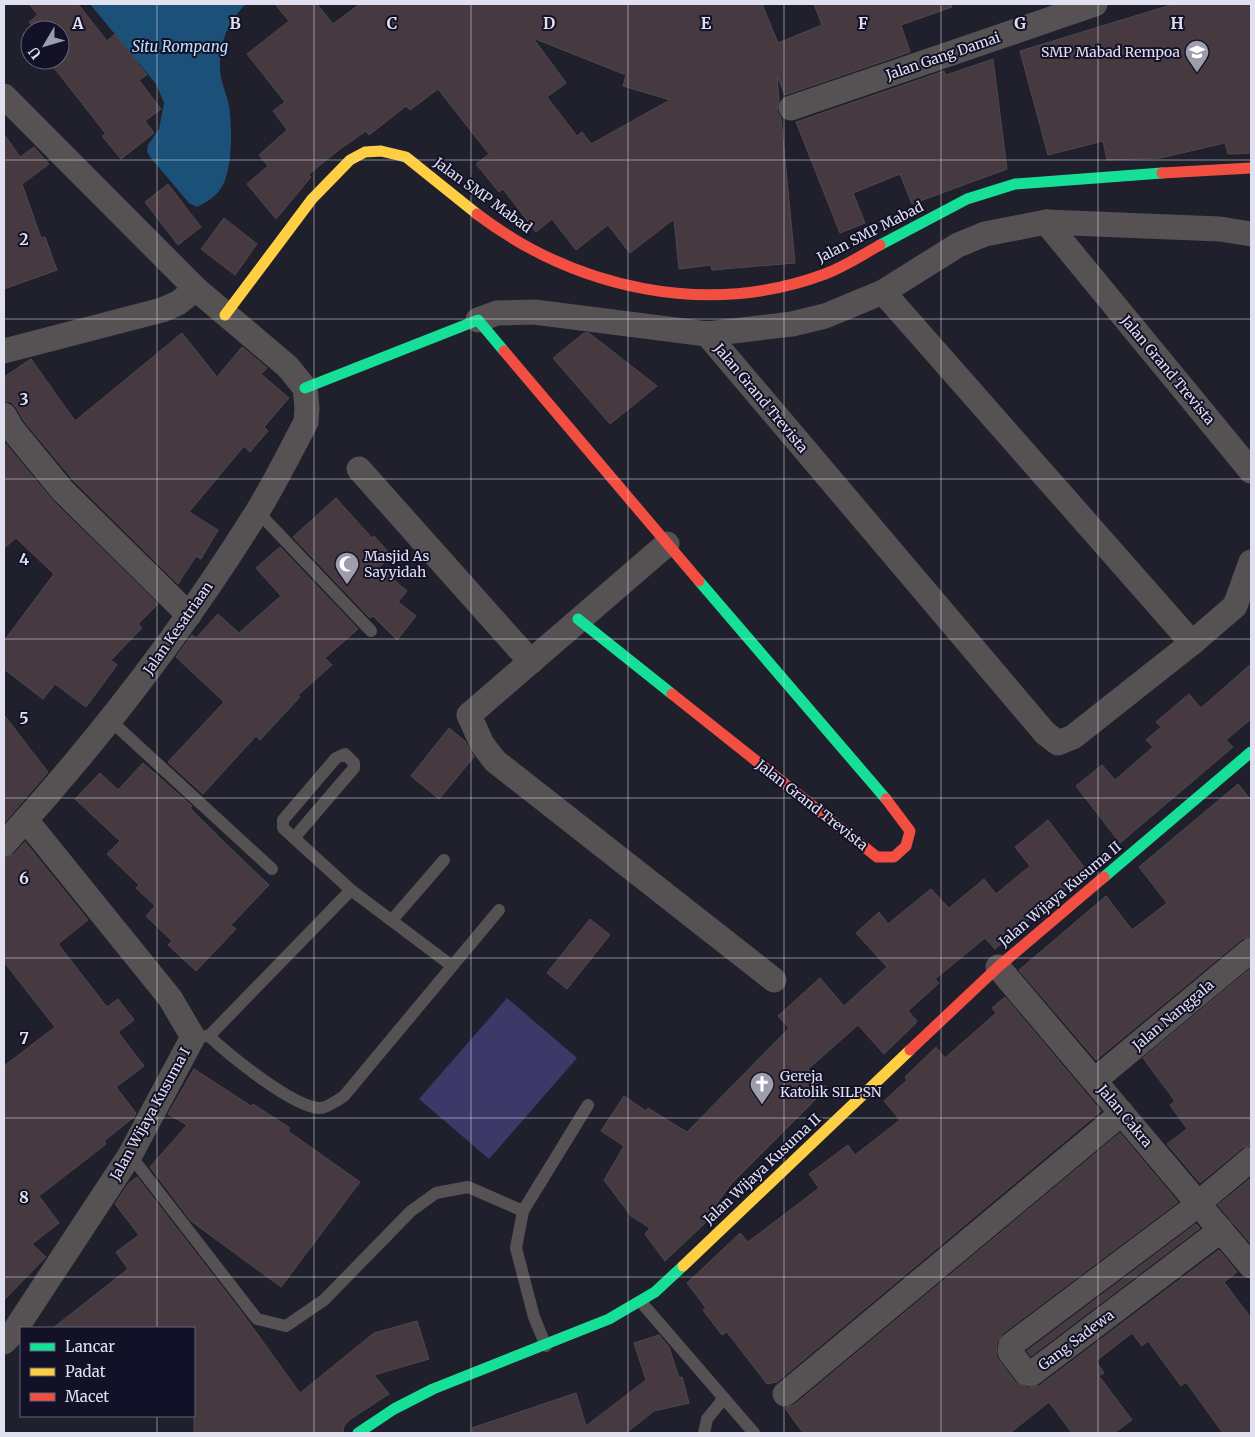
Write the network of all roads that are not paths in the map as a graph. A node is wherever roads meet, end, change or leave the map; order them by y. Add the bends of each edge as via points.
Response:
1 (1095, 4) edge
2 (4, 96) edge
3 (791, 108) dead end
4 (1251, 168) edge
5 (1046, 222) junction
6 (1251, 234) edge
7 (196, 289) junction
8 (883, 292) junction
9 (225, 315) junction
10 (478, 320) junction
11 (707, 334) junction
12 (4, 351) edge
13 (305, 388) junction
14 (4, 415) edge
15 (359, 469) dead end
16 (1251, 471) edge
17 (257, 511) junction
18 (666, 544) junction
19 (1251, 562) edge
20 (189, 615) junction
21 (578, 619) junction
22 (371, 631) dead end
23 (1192, 643) junction
24 (531, 662) junction
25 (111, 721) junction
26 (1251, 752) edge
27 (26, 820) junction
28 (294, 838) junction
29 (4, 844) edge
30 (444, 860) dead end
31 (272, 869) dead end
32 (351, 890) junction
33 (499, 910) dead end
34 (392, 920) junction
35 (1251, 950) edge
36 (452, 966) junction
37 (998, 967) junction
38 (774, 980) dead end
39 (201, 1037) junction
40 (1095, 1080) junction
41 (588, 1105) dead end
42 (1122, 1113) junction
43 (130, 1155) junction
44 (1251, 1160) edge
45 (1199, 1203) junction
46 (523, 1211) junction
47 (1221, 1230) junction
48 (1251, 1266) edge
49 (641, 1302) junction
50 (4, 1342) edge
51 (546, 1346) junction
52 (785, 1394) dead end
53 (724, 1398) junction
54 (358, 1433) edge
55 (704, 1433) edge
56 (754, 1433) edge

1 - 3 street, Jalan Gang Damai
2 - 7 street
4 - 9 street, Jalan SMP Mabad via 1132,173 1015,184 962,201 831,271 774,289 726,296 632,289 584,274 543,256 504,233 406,157 389,150 365,152 353,158 321,187
5 - 6 street, Jalan Grand Trevista via 1220,229
5 - 8 street, Jalan Grand Trevista via 985,234 958,245
5 - 16 street, Jalan Grand Trevista
7 - 9 street
7 - 12 street via 162,310
8 - 11 street, Jalan Grand Trevista via 825,316 792,324
8 - 23 street
9 - 13 street via 288,367
10 - 11 street, Jalan Grand Trevista via 497,313 534,312
10 - 13 street, Jalan Grand Trevista
10 - 18 street, Jalan Grand Trevista
11 - 23 street, Jalan Grand Trevista via 1045,734 1058,743 1073,737
13 - 17 street, Jalan Kesatriaan via 306,422
14 - 20 street via 63,491
15 - 24 street
17 - 20 street, Jalan Kesatriaan
17 - 22 lane
18 - 21 street
18 - 21 street, Jalan Grand Trevista via 901,816 910,831 906,846 894,857 877,857
19 - 23 street, Jalan Grand Trevista via 1234,606
20 - 25 street, Jalan Kesatriaan
21 - 24 street
24 - 38 street via 469,715 482,744 495,761
25 - 27 street, Jalan Kesatriaan
25 - 31 lane
26 - 37 street, Jalan Wijaya Kusuma II
27 - 29 street, Jalan Kesatriaan
27 - 39 street, Jalan Wijaya Kusuma I
28 - 28 lane via 282,828 283,820 336,758 345,754 354,768
28 - 32 lane
30 - 34 lane
32 - 34 lane
32 - 39 lane
33 - 36 lane
34 - 36 lane
35 - 40 street, Jalan Nanggala
36 - 39 lane via 344,1096 322,1108 304,1106
37 - 40 street, Jalan Cakra
37 - 49 street, Jalan Wijaya Kusuma II
39 - 43 street, Jalan Wijaya Kusuma I
40 - 42 street, Jalan Cakra
41 - 46 lane
42 - 45 street, Jalan Cakra
42 - 52 street
43 - 46 lane via 257,1319 286,1326 324,1300 411,1211 436,1194 468,1187
43 - 50 street, Jalan Wijaya Kusuma I
44 - 45 street, Gang Sadewa
45 - 47 street, Jalan Cakra
45 - 47 street, Gang Sadewa via 1011,1344 1010,1352 1026,1373 1031,1374
46 - 51 lane via 516,1248 534,1316
47 - 48 street, Jalan Cakra
49 - 51 street, Jalan Wijaya Kusuma II
49 - 53 lane
51 - 54 street, Jalan Wijaya Kusuma II via 427,1392
53 - 55 lane via 707,1419
53 - 56 lane

